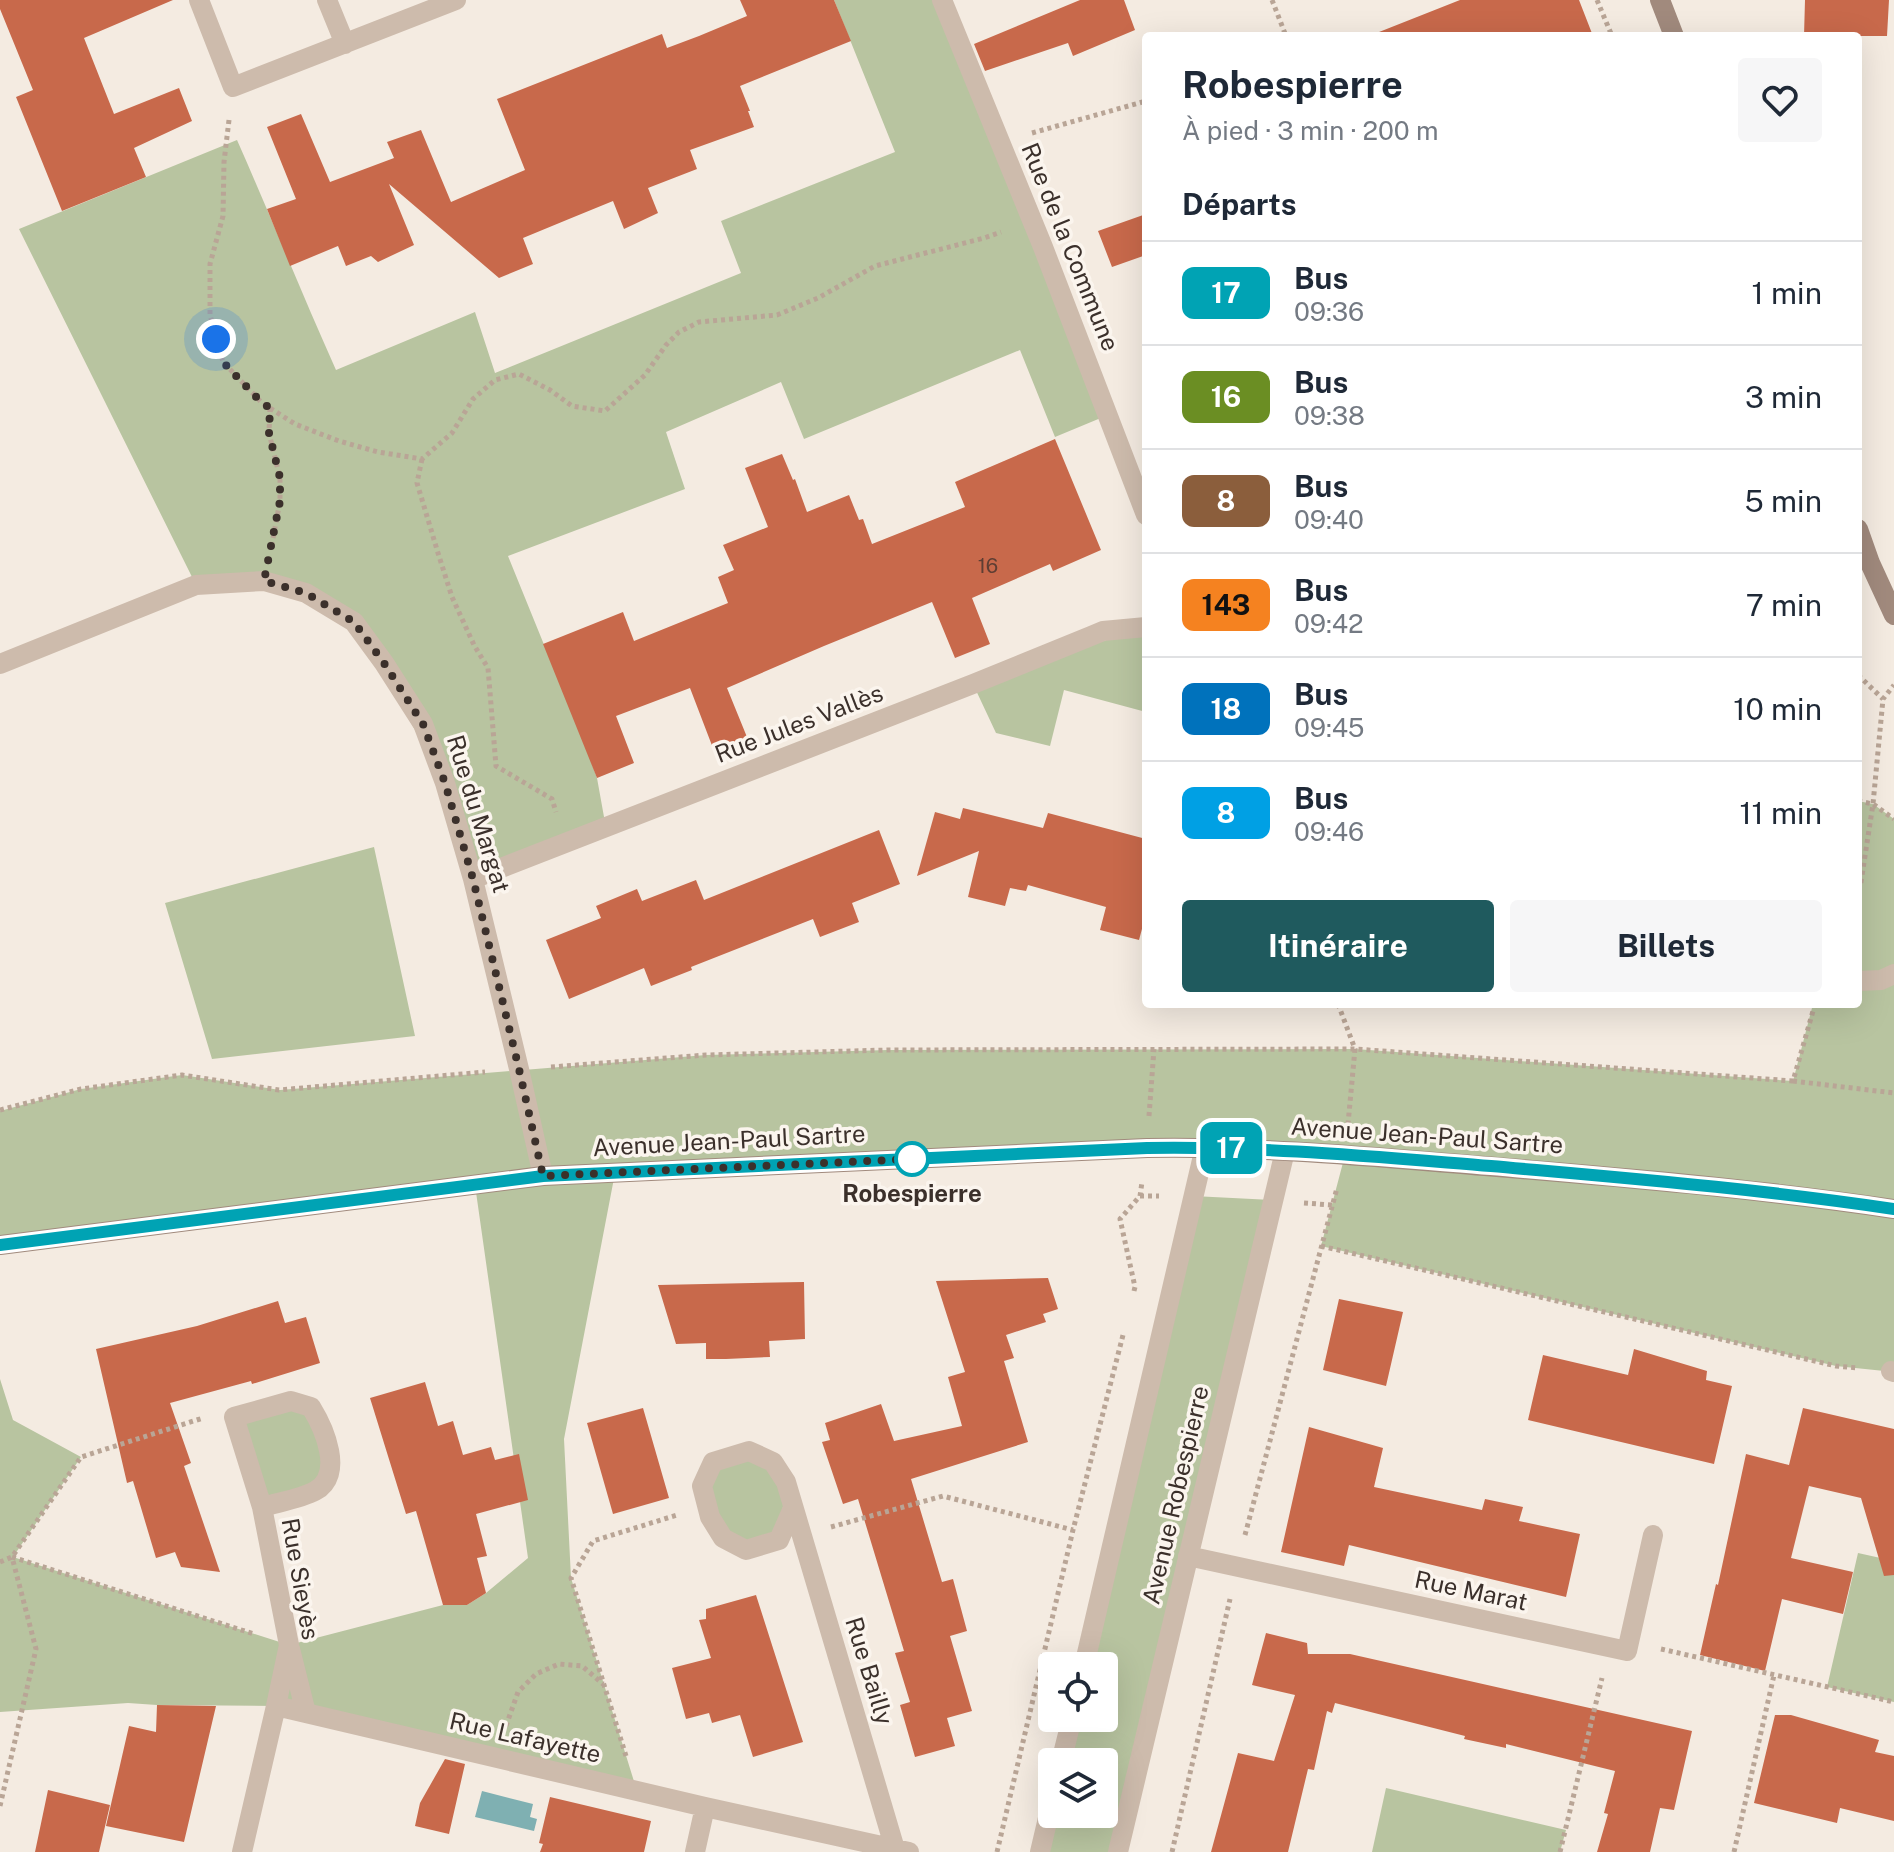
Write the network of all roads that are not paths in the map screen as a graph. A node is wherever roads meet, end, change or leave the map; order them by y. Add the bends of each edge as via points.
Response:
1 (199, 0) edge
2 (327, 0) edge
3 (456, 0) edge
4 (942, 0) edge
5 (1660, 0) edge
6 (1672, 32) edge
7 (345, 44) junction
8 (1142, 505) edge
9 (1862, 540) edge
10 (1894, 615) edge
11 (1142, 627) edge
12 (0, 664) edge
13 (473, 879) junction
14 (1894, 974) edge
15 (1862, 981) edge
16 (1205, 1147) junction
17 (1285, 1151) junction
18 (543, 1176) junction
19 (1894, 1209) edge
20 (0, 1245) edge
21 (262, 1507) junction
22 (793, 1508) junction
23 (1653, 1535) dead end
24 (1188, 1556) junction
25 (289, 1645) junction
26 (1087, 1652) edge
27 (276, 1706) junction
28 (306, 1713) junction
29 (705, 1807) junction
30 (1046, 1828) edge
31 (902, 1850) edge
32 (242, 1852) edge
33 (695, 1852) edge
34 (1040, 1852) edge
35 (1118, 1852) edge

1 - 7 street via 233,87
2 - 7 street
3 - 7 street
4 - 8 street, Rue de la Commune
5 - 6 main road
9 - 10 main road
11 - 13 street, Rue Jules Vallès via 1103,631
12 - 13 street, Rue du Margat via 196,585 264,581 306,593 354,622 423,724
13 - 18 street, Rue du Margat
14 - 15 street
16 - 17 main road, Avenue Jean-Paul Sartre
16 - 18 main road, Avenue Jean-Paul Sartre
16 - 26 street
17 - 19 main road, Avenue Jean-Paul Sartre via 1576,1173
17 - 24 street, Avenue Robespierre
18 - 20 main road, Avenue Jean-Paul Sartre
21 - 21 street, Rue Sieyès via 234,1417 291,1401 311,1407 331,1456 330,1476 318,1490
21 - 25 street, Rue Sieyès
22 - 22 street, Rue Bailly via 773,1462 749,1451 713,1462 702,1486 710,1517 723,1538 746,1550 779,1540
22 - 31 street, Rue Bailly
23 - 24 street, Rue Marat via 1619,1644
24 - 35 street, Avenue Robespierre
25 - 27 street, Rue Sieyès
25 - 28 street
27 - 28 street, Rue Lafayette
27 - 32 street
28 - 29 street, Rue Lafayette
29 - 31 street, Rue Lafayette
29 - 33 street
30 - 34 street

